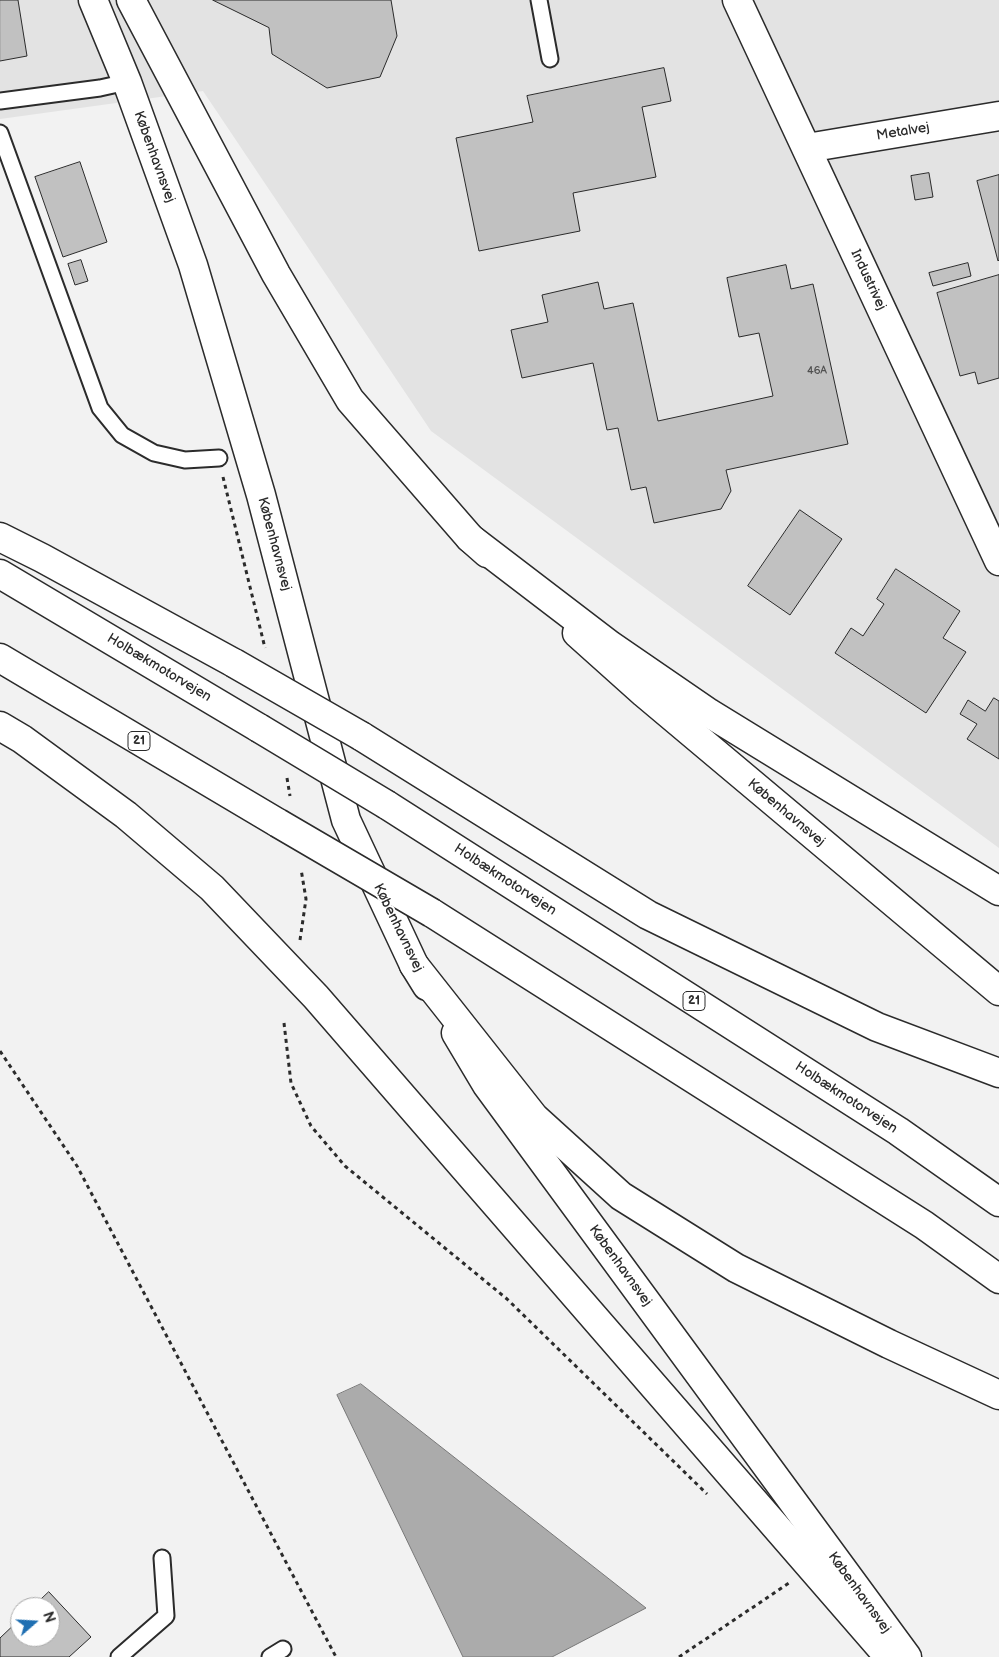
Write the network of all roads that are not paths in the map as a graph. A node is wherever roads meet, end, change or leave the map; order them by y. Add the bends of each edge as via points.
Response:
1 (93, 0) edge
2 (131, 0) edge
3 (539, 0) edge
4 (737, 0) edge
5 (550, 59) dead end
6 (127, 82) junction
7 (0, 101) edge
8 (999, 116) edge
9 (0, 134) edge
10 (807, 148) junction
11 (219, 458) dead end
12 (0, 537) edge
13 (470, 538) junction
14 (999, 561) edge
15 (0, 574) edge
16 (0, 658) edge
17 (0, 726) edge
18 (999, 891) edge
19 (414, 965) junction
20 (999, 992) edge
21 (999, 1073) edge
22 (999, 1202) edge
23 (999, 1279) edge
24 (999, 1395) edge
25 (162, 1558) dead end
26 (119, 1657) edge
27 (889, 1657) edge
28 (907, 1657) edge

1 - 6 main road, Københavnsvej
2 - 13 main road, Københavnsvej via 276,274 350,400
3 - 5 lane
4 - 10 main road, Industrivej
6 - 7 lane
6 - 19 main road, Københavnsvej via 193,265 258,485 346,820
8 - 10 main road, Metalvej
9 - 11 lane via 100,408 122,434 154,453 185,460
10 - 14 main road, Industrivej
12 - 21 main road, bridge via 234,663 361,736 648,915 877,1027
13 - 18 main road via 610,645 709,713
13 - 20 main road, Københavnsvej via 644,693
15 - 22 main road, Holbækmotorvejen / 21, bridge via 387,805 898,1131
16 - 23 main road, 21, bridge via 432,913 924,1226
17 - 27 main road via 126,815 218,895 322,1004
19 - 24 main road via 534,1117 621,1196 736,1268
19 - 28 main road, Københavnsvej via 487,1085
25 - 26 lane via 166,1616

